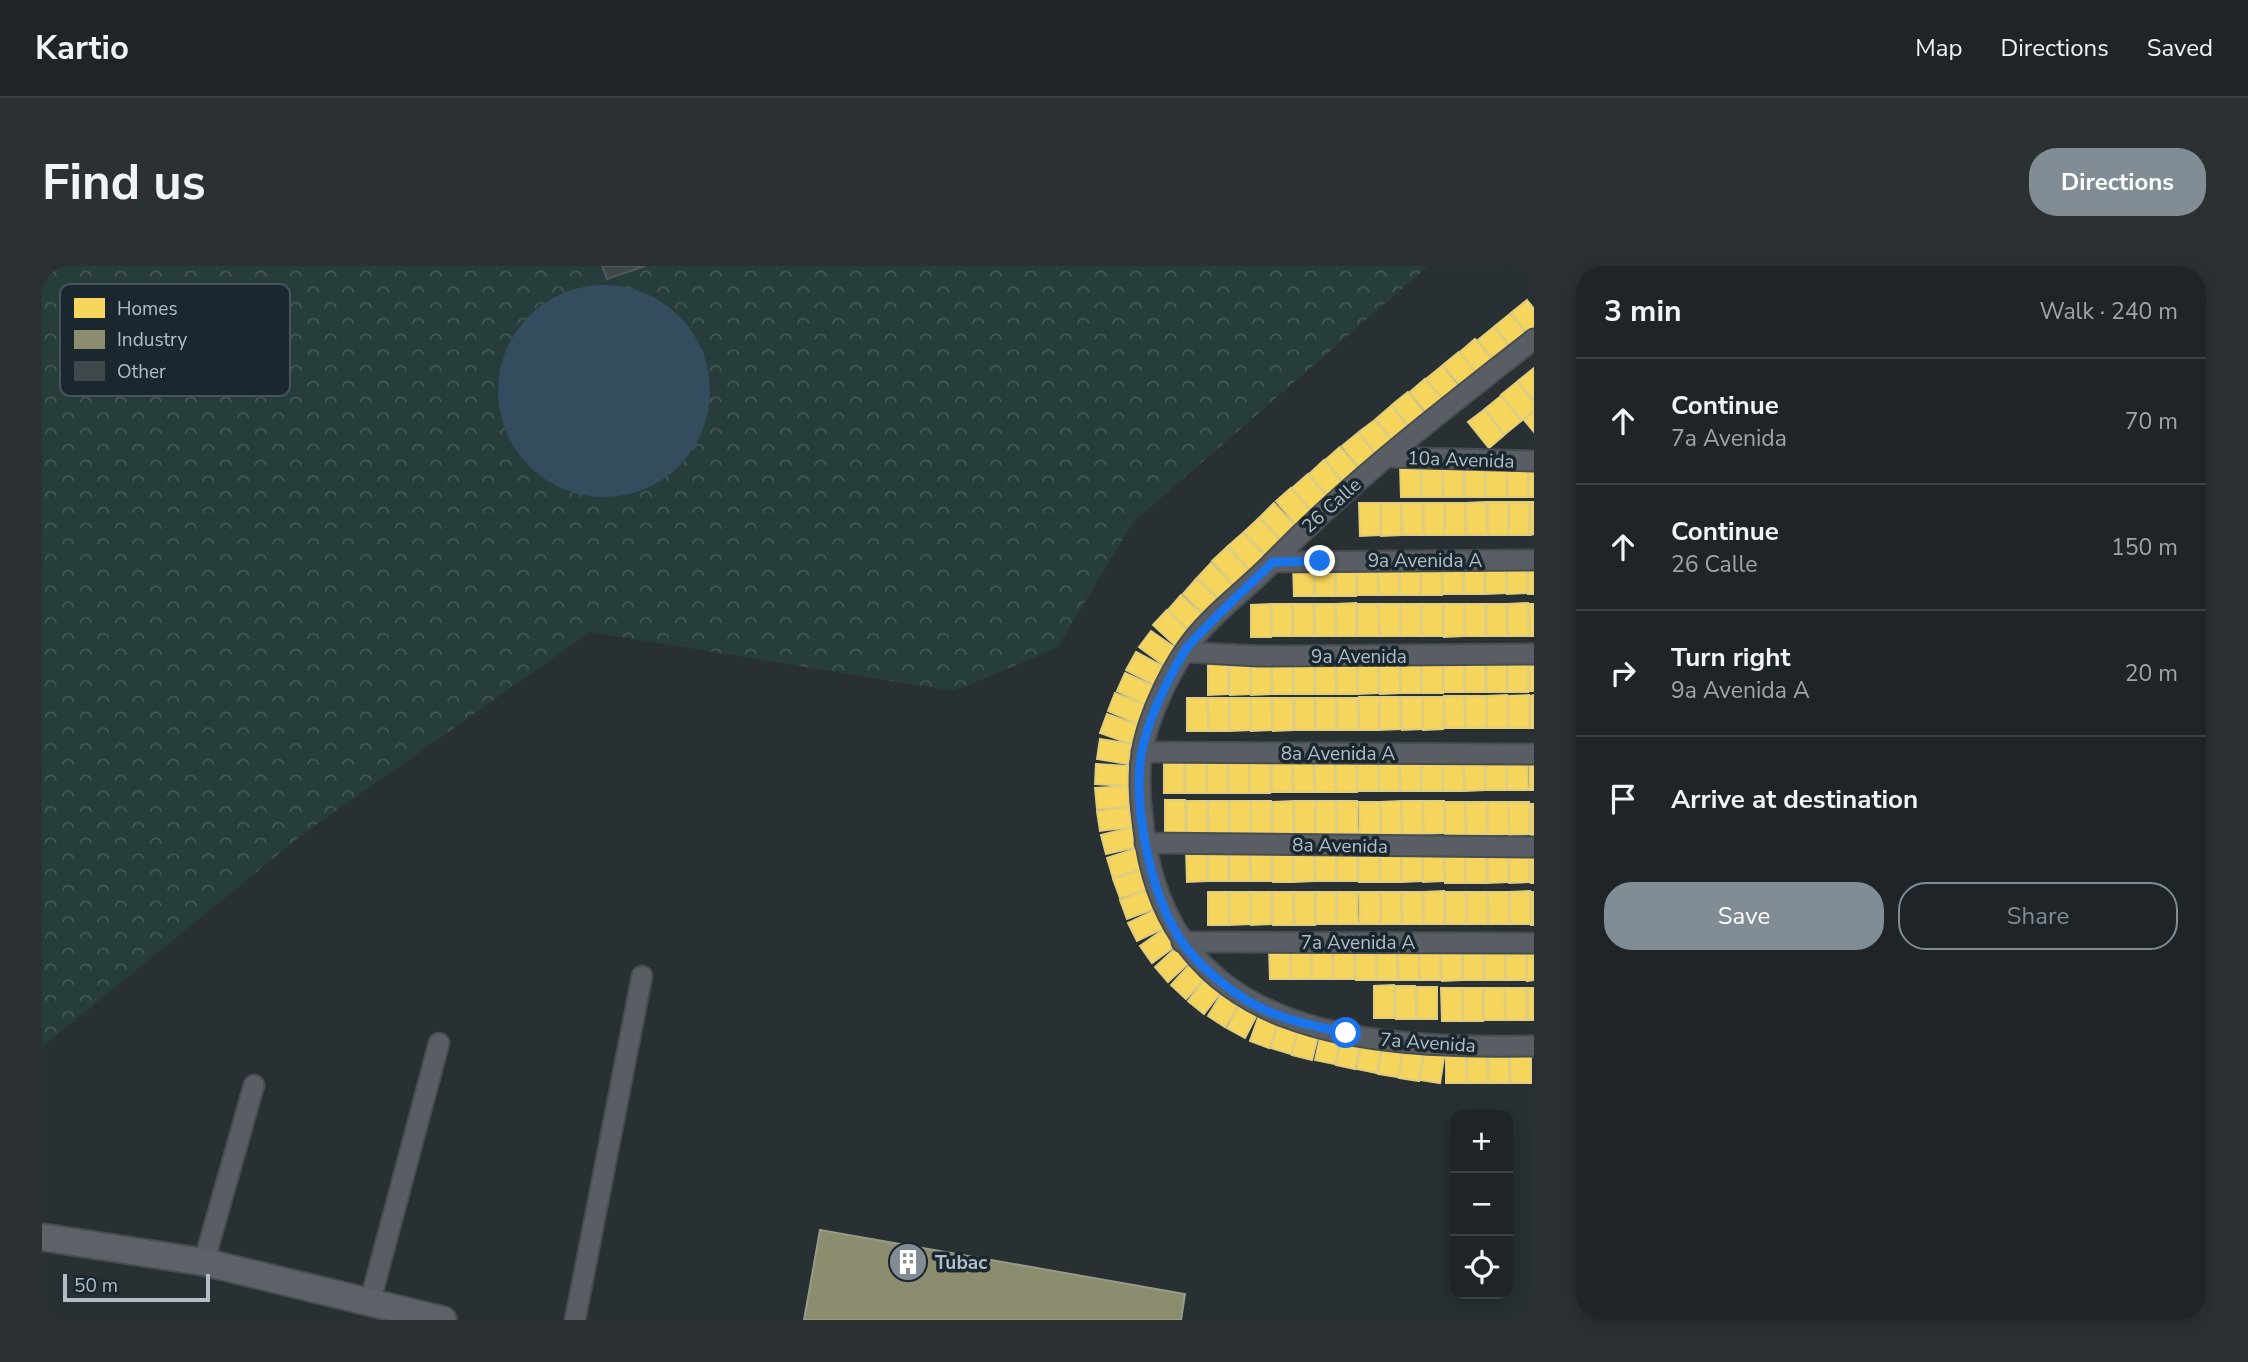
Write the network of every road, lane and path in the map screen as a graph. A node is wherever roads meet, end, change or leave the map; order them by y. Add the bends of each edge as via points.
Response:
1 (1534, 339) edge
2 (1387, 457) junction
3 (1534, 461) edge
4 (1534, 560) edge
5 (1273, 562) junction
6 (1185, 652) junction
7 (1534, 654) edge
8 (1142, 752) junction
9 (1534, 754) edge
10 (1145, 842) junction
11 (1534, 847) edge
12 (1182, 942) junction
13 (1534, 943) edge
14 (642, 976) dead end
15 (439, 1043) dead end
16 (1534, 1046) edge
17 (254, 1085) dead end
18 (42, 1237) edge
19 (204, 1262) junction
20 (370, 1302) junction
21 (443, 1320) edge
22 (575, 1320) edge

1 - 2 street, 26 Calle
2 - 3 street, 10a Avenida
2 - 5 street, 26 Calle via 1346,490
4 - 5 street, 9a Avenida A
5 - 6 street, 26 Calle
6 - 7 street, 9a Avenida via 1258,656
6 - 8 street, 26 Calle via 1157,707
8 - 9 street, 8a Avenida A
8 - 10 street, 26 Calle
10 - 11 street, 8a Avenida
10 - 12 street, 26 Calle via 1157,885
12 - 13 street, 7a Avenida A
12 - 16 street, 7a Avenida via 1223,983 1254,1004 1291,1019 1388,1042
14 - 22 street
15 - 20 street
17 - 19 street
18 - 19 main road
19 - 20 main road
20 - 21 main road

